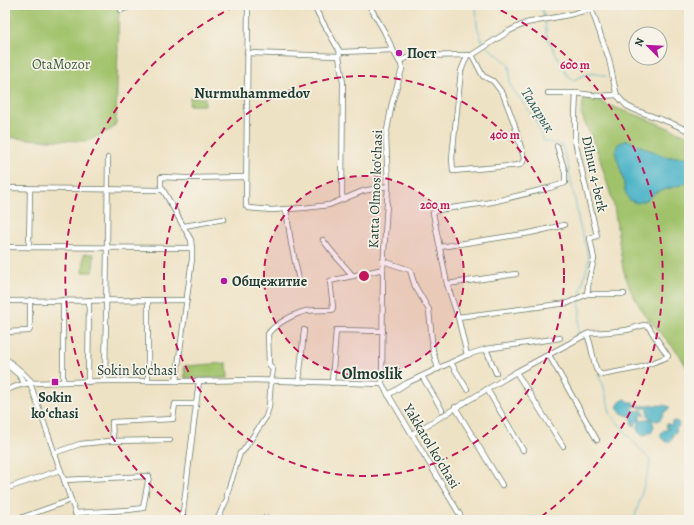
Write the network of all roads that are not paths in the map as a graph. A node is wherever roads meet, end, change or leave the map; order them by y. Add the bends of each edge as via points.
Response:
1 (135, 5) edge
2 (248, 5) edge
3 (313, 5) edge
4 (369, 5) edge
5 (591, 7) edge
6 (121, 10) dead end
7 (393, 50) junction
8 (247, 53) junction
9 (339, 54) junction
10 (469, 56) junction
11 (399, 61) junction
12 (548, 93) dead end
13 (576, 94) junction
14 (617, 95) junction
15 (689, 131) edge
16 (557, 146) dead end
17 (108, 158) dead end
18 (246, 177) junction
19 (388, 186) junction
20 (5, 188) edge
21 (30, 189) junction
22 (107, 190) junction
23 (162, 190) junction
24 (344, 199) junction
25 (286, 209) junction
26 (224, 219) dead end
27 (564, 225) dead end
28 (184, 226) junction
29 (323, 240) dead end
30 (5, 247) edge
31 (29, 247) junction
32 (107, 247) junction
33 (440, 247) junction
34 (192, 248) junction
35 (383, 261) junction
36 (383, 270) junction
37 (516, 274) dead end
38 (353, 276) junction
39 (299, 280) dead end
40 (447, 284) junction
41 (587, 294) junction
42 (624, 294) dead end
43 (30, 300) junction
44 (63, 300) junction
45 (89, 300) junction
46 (106, 300) junction
47 (148, 300) junction
48 (187, 300) junction
49 (5, 301) edge
50 (458, 317) junction
51 (304, 330) dead end
52 (383, 331) junction
53 (5, 332) edge
54 (585, 334) junction
55 (560, 338) dead end
56 (486, 349) junction
57 (467, 355) junction
58 (549, 355) junction
59 (5, 358) edge
60 (5, 363) edge
61 (451, 363) junction
62 (438, 369) junction
63 (516, 372) junction
64 (496, 373) dead end
65 (422, 376) junction
66 (271, 380) junction
67 (104, 381) junction
68 (148, 381) junction
69 (176, 381) junction
70 (199, 381) junction
71 (63, 382) junction
72 (88, 382) junction
73 (299, 382) junction
74 (30, 383) junction
75 (332, 383) junction
76 (382, 384) junction
77 (467, 389) dead end
78 (487, 389) junction
79 (5, 391) edge
80 (388, 395) junction
81 (196, 404) junction
82 (455, 407) junction
83 (442, 410) dead end
84 (412, 434) junction
85 (170, 440) dead end
86 (597, 440) dead end
87 (113, 441) junction
88 (563, 446) dead end
89 (523, 450) dead end
90 (54, 453) junction
91 (60, 470) junction
92 (64, 480) junction
93 (502, 485) dead end
94 (5, 489) edge
95 (71, 500) junction
96 (75, 513) junction
97 (15, 520) edge
98 (78, 520) edge
99 (182, 520) edge
100 (217, 520) edge
101 (463, 520) edge

1 - 6 street
2 - 8 street
3 - 9 street
4 - 7 street, Katta Olmos ko'chasi
5 - 10 street via 568,15 526,23
5 - 14 street via 609,59
7 - 9 street
7 - 11 street, Katta Olmos ko'chasi
8 - 9 street
8 - 18 street
9 - 24 street via 343,83
10 - 10 street via 461,71 452,158 453,171 520,165 524,158 503,94 493,81 483,76
10 - 11 street via 412,56
11 - 19 street, Katta Olmos ko'chasi via 401,75 394,92 386,136
12 - 13 street
13 - 14 street
13 - 41 street, Dilnur 4-berk via 575,141 597,236 590,238 594,258
14 - 15 street via 627,106 635,110
16 - 33 street via 565,172 565,183 492,202 438,210 433,213
17 - 22 street
18 - 23 street via 161,177
18 - 25 street via 248,208
19 - 24 street via 363,191
19 - 35 street, Katta Olmos ko'chasi
20 - 21 street
21 - 22 street
21 - 31 street
22 - 23 street
22 - 32 street
23 - 28 street
24 - 25 street via 329,205
25 - 39 street
26 - 28 street
27 - 33 street
28 - 34 street
29 - 38 street
30 - 31 street
31 - 32 street
32 - 34 street
32 - 46 street
33 - 40 street
34 - 48 street
35 - 36 street, Katta Olmos ko'chasi
35 - 62 street via 410,270 415,286 429,310 433,351
36 - 38 street
36 - 52 street, Katta Olmos ko'chasi
37 - 40 street
38 - 66 street via 330,281 332,310 305,312 280,322 269,332
40 - 50 street
41 - 42 street
41 - 50 street via 568,303
43 - 44 street
43 - 49 street
43 - 53 street via 29,331
44 - 45 street
44 - 71 street
45 - 46 street
45 - 72 street
46 - 47 street
46 - 67 street
47 - 48 street
47 - 68 street
48 - 69 street
50 - 57 street
51 - 73 street
52 - 75 street via 336,330
52 - 76 street, Katta Olmos ko'chasi
54 - 54 street via 648,326 668,356 638,368 601,374 596,369 590,343
54 - 58 street
55 - 56 street
56 - 57 street
56 - 64 street
57 - 61 street
58 - 63 street
58 - 86 street
59 - 74 street via 22,372
60 - 74 street
61 - 62 street
61 - 77 street
62 - 65 street
63 - 78 street
63 - 88 street
65 - 80 street
65 - 83 street
66 - 70 street, Sokin ko'chasi
66 - 73 street, Sokin ko'chasi
66 - 100 street via 266,417 240,453 227,499
67 - 68 street, Sokin ko'chasi
67 - 72 street, Sokin ko'chasi
68 - 69 street, Sokin ko'chasi
69 - 70 street, Sokin ko'chasi
70 - 81 street
71 - 72 street, Sokin ko'chasi
71 - 74 street, Sokin ko'chasi
73 - 75 street, Sokin ko'chasi
74 - 79 street, Sokin ko'chasi
74 - 90 street
75 - 76 street, Sokin ko'chasi
76 - 80 street, Yakkatol ko'chasi
78 - 82 street
78 - 89 street
80 - 84 street, Yakkatol ko'chasi
81 - 87 street via 175,404 173,419 112,422
81 - 99 street
82 - 84 street
82 - 93 street
84 - 101 street, Yakkatol ko'chasi
85 - 87 street
87 - 90 street via 80,444
90 - 91 street
91 - 92 street
91 - 94 street
92 - 95 street
92 - 96 street via 149,476 142,508
95 - 96 street
95 - 97 street
96 - 98 street

